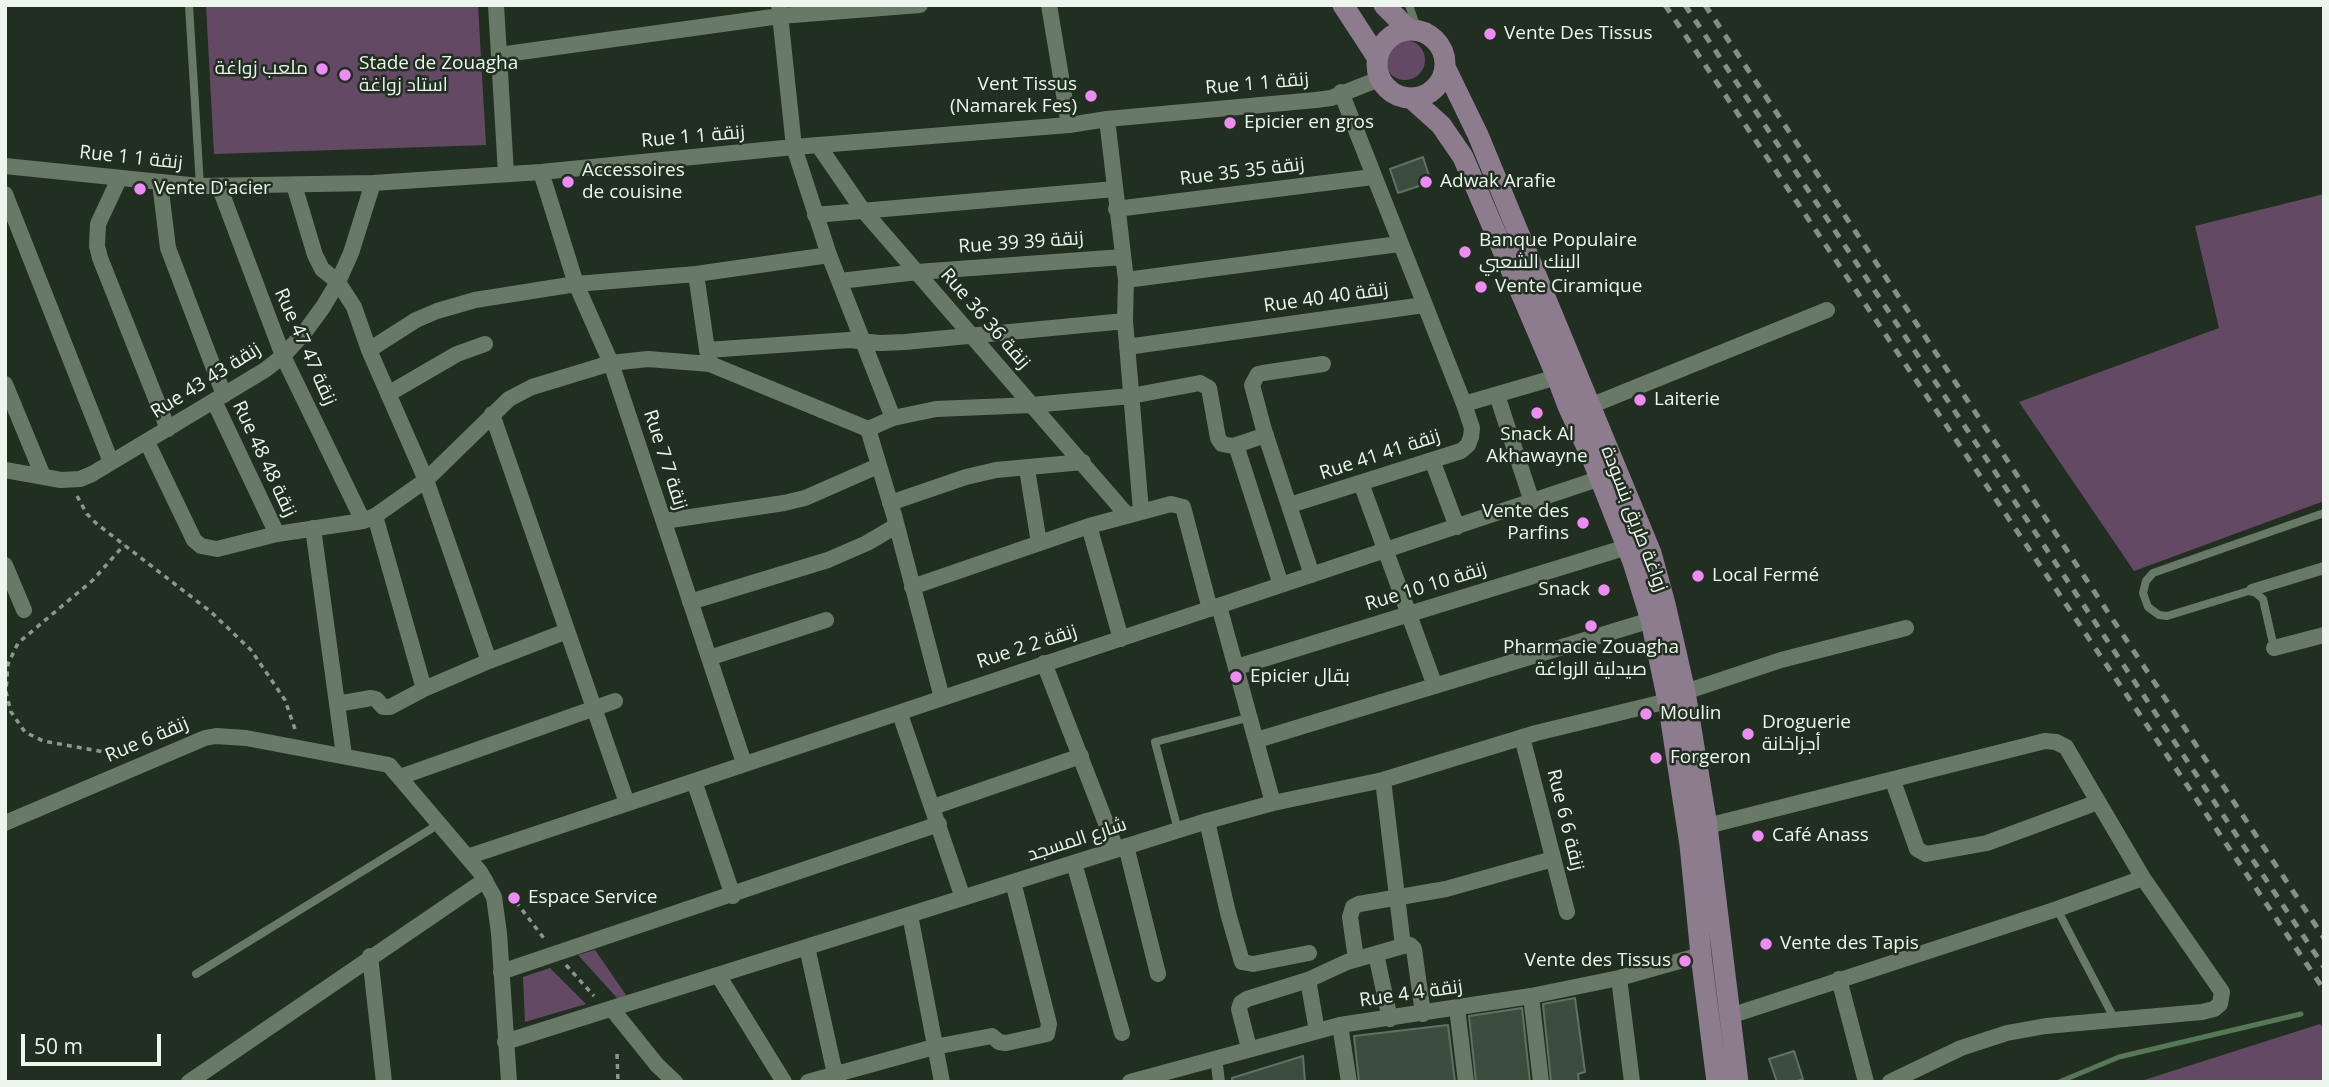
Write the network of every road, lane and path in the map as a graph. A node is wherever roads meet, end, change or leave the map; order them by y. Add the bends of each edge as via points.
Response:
1 (190, 5) edge
2 (496, 5) edge
3 (920, 5) edge
4 (1049, 5) edge
5 (1343, 5) edge
6 (1384, 5) edge
7 (1409, 5) edge
8 (780, 11) edge
9 (1414, 30) junction
10 (499, 55) junction
11 (1445, 67) junction
12 (1378, 68) junction
13 (1342, 92) junction
14 (1412, 99) junction
15 (1107, 119) junction
16 (1069, 125) junction
17 (818, 145) junction
18 (794, 147) junction
19 (5, 166) edge
20 (541, 172) junction
21 (506, 174) junction
22 (1373, 177) junction
23 (119, 178) junction
24 (159, 183) junction
25 (373, 183) junction
26 (200, 186) junction
27 (219, 186) junction
28 (294, 186) junction
29 (1115, 190) junction
30 (5, 194) edge
31 (862, 209) junction
32 (1116, 209) junction
33 (815, 215) junction
34 (1399, 244) junction
35 (829, 256) junction
36 (1123, 257) junction
37 (917, 272) junction
38 (696, 274) junction
39 (840, 281) junction
40 (1126, 281) junction
41 (338, 282) junction
42 (576, 284) junction
43 (1424, 305) junction
44 (1827, 310) dead end
45 (1125, 321) junction
46 (972, 338) junction
47 (862, 342) junction
48 (485, 345) dead end
49 (1128, 347) junction
50 (369, 350) junction
51 (283, 356) junction
52 (708, 357) junction
53 (611, 363) junction
54 (1323, 364) dead end
55 (1557, 377) junction
56 (5, 384) edge
57 (388, 394) junction
58 (1497, 394) junction
59 (1131, 396) junction
60 (219, 398) junction
61 (1464, 404) junction
62 (1032, 405) junction
63 (1590, 406) junction
64 (492, 414) junction
65 (893, 418) junction
66 (168, 429) junction
67 (868, 429) junction
68 (1266, 435) junction
69 (147, 442) junction
70 (1236, 445) junction
71 (1432, 460) junction
72 (111, 462) junction
73 (1083, 462) junction
74 (878, 467) junction
75 (1027, 469) junction
76 (5, 470) edge
77 (43, 476) junction
78 (1609, 476) junction
79 (71, 480) junction
80 (426, 480) junction
81 (1361, 483) junction
82 (1532, 502) junction
83 (890, 503) junction
84 (1290, 505) junction
85 (1134, 513) junction
86 (2324, 513) edge
87 (369, 518) junction
88 (664, 521) junction
89 (896, 526) junction
90 (1089, 526) junction
91 (1457, 527) junction
92 (313, 528) junction
93 (276, 534) junction
94 (1040, 543) junction
95 (124, 545) junction
96 (1627, 547) junction
97 (1386, 551) junction
98 (5, 565) edge
99 (2324, 568) edge
100 (1312, 575) junction
101 (1281, 585) junction
102 (912, 587) junction
103 (2252, 590) junction
104 (691, 601) junction
105 (1214, 607) junction
106 (24, 610) dead end
107 (1409, 614) junction
108 (826, 620) dead end
109 (1651, 620) junction
110 (1906, 628) dead end
111 (567, 631) junction
112 (2324, 635) edge
113 (1121, 639) junction
114 (2274, 648) joint
115 (709, 658) junction
116 (489, 661) junction
117 (1044, 663) junction
118 (1237, 667) junction
119 (1435, 686) junction
120 (424, 689) junction
121 (1677, 696) junction
122 (942, 698) junction
123 (615, 701) dead end
124 (337, 704) junction
125 (596, 708) junction
126 (900, 714) junction
127 (1251, 717) junction
128 (1522, 737) junction
129 (1257, 740) junction
130 (300, 748) junction
131 (344, 755) junction
132 (1081, 756) junction
133 (151, 761) junction
134 (744, 763) junction
135 (397, 773) junction
136 (1382, 780) junction
137 (694, 781) junction
138 (1893, 781) junction
139 (2098, 802) junction
140 (627, 803) junction
141 (1273, 803) junction
142 (933, 807) junction
143 (1207, 821) junction
144 (5, 823) edge
145 (439, 824) junction
146 (939, 824) junction
147 (1707, 826) junction
148 (1178, 830) junction
149 (1121, 848) junction
150 (467, 857) junction
151 (1553, 859) junction
152 (1074, 863) junction
153 (2143, 878) junction
154 (485, 880) junction
155 (1013, 882) junction
156 (733, 896) junction
157 (963, 898) junction
158 (1397, 898) junction
159 (2057, 909) junction
160 (1567, 912) dead end
161 (910, 915) junction
162 (1403, 946) junction
163 (807, 947) junction
164 (1309, 953) dead end
165 (1376, 954) junction
166 (1700, 955) junction
167 (370, 956) junction
168 (1356, 959) junction
169 (501, 972) junction
170 (196, 974) dead end
171 (1158, 974) dead end
172 (718, 975) junction
173 (1619, 978) junction
174 (1839, 979) junction
175 (1308, 980) junction
176 (1531, 996) junction
177 (1457, 1008) junction
178 (612, 1009) junction
179 (1423, 1014) junction
180 (1730, 1016) junction
181 (1390, 1019) junction
182 (2115, 1020) junction
183 (1340, 1025) junction
184 (1317, 1031) junction
185 (1122, 1033) dead end
186 (505, 1042) junction
187 (934, 1047) junction
188 (1250, 1048) junction
189 (617, 1054) dead end
190 (1216, 1057) junction
191 (837, 1074) junction
192 (189, 1082) edge
193 (384, 1082) edge
194 (509, 1082) edge
195 (618, 1082) edge
196 (675, 1082) edge
197 (785, 1082) edge
198 (808, 1082) edge
199 (942, 1082) edge
200 (1130, 1082) edge
201 (1219, 1082) edge
202 (1349, 1082) edge
203 (1466, 1082) edge
204 (1541, 1082) edge
205 (1632, 1082) edge
206 (1717, 1082) edge
207 (1738, 1082) edge
208 (1866, 1082) edge
209 (1890, 1082) edge

1 - 26 lane
2 - 10 street
3 - 8 street
4 - 16 street
5 - 12 main road
6 - 9 main road
7 - 9 lane
8 - 10 street
8 - 18 street
9 - 11 main road via 1440,46
9 - 12 main road via 1388,38
10 - 21 street
11 - 14 main road via 1434,89
11 - 63 main road, زواغة طريق بنسودة via 1478,135
12 - 13 street, Rue 1 زنقة 1
12 - 14 main road via 1390,92
13 - 15 street, Rue 1 زنقة 1 via 1316,100
13 - 22 street
14 - 55 main road, زواغة طريق بنسودة via 1441,125 1463,157
15 - 16 street, Rue 1 زنقة 1
15 - 29 street
16 - 17 street, Rue 1 زنقة 1
17 - 18 street, Rue 1 زنقة 1
17 - 31 street, Rue 36 زنقة 36
18 - 20 street, Rue 1 زنقة 1
18 - 33 street
19 - 23 street, Rue 1 زنقة 1
20 - 21 street, Rue 1 زنقة 1
20 - 42 street, Rue 7 زنقة 7
21 - 25 street, Rue 1 زنقة 1
22 - 32 street, Rue 35 زنقة 35
22 - 34 street
23 - 24 street, Rue 1 زنقة 1
23 - 66 street via 99,224 97,246
24 - 26 street, Rue 1 زنقة 1
24 - 60 street, Rue 48 زنقة 48 via 168,248
25 - 28 street, Rue 1 زنقة 1
25 - 41 street, Rue 43 زنقة 43
26 - 27 street, Rue 1 زنقة 1
27 - 28 street, Rue 1 زنقة 1
27 - 51 street, Rue 47 زنقة 47
28 - 41 street via 315,255
29 - 31 street
29 - 32 street
30 - 72 street
31 - 33 street
31 - 37 street, Rue 36 زنقة 36
32 - 36 street
33 - 35 street
34 - 40 street
34 - 43 street
35 - 38 street
35 - 39 street
36 - 37 street, Rue 39 زنقة 39
36 - 40 street
37 - 39 street, Rue 39 زنقة 39
37 - 46 street, Rue 36 زنقة 36
38 - 42 street
38 - 52 street
39 - 47 street
40 - 45 street
41 - 50 street via 354,307
41 - 51 street, Rue 43 زنقة 43
42 - 50 street via 454,306 416,320
42 - 53 street, Rue 7 زنقة 7
43 - 49 street, Rue 40 زنقة 40
43 - 61 street
44 - 63 street
45 - 46 street
45 - 49 street
46 - 47 street
46 - 62 street, Rue 36 زنقة 36
47 - 52 street
47 - 65 street
48 - 57 street via 457,355
49 - 59 street
50 - 57 street
51 - 60 street, Rue 43 زنقة 43
51 - 87 street, Rue 47 زنقة 47
52 - 53 street
52 - 67 street
53 - 64 street via 531,387
53 - 88 street, Rue 7 زنقة 7
54 - 68 street via 1263,373 1254,379
55 - 58 street
55 - 78 main road, زواغة طريق بنسودة via 1567,406
56 - 77 street
57 - 80 street
58 - 61 street
58 - 82 street
59 - 62 street
59 - 70 street via 1205,384 1218,438 1222,444
59 - 85 street
60 - 66 street, Rue 43 زنقة 43
60 - 93 street, Rue 48 زنقة 48
61 - 71 street, Rue 41 زنقة 41 via 1472,428 1468,445
62 - 65 street via 936,409
62 - 73 street, Rue 36 زنقة 36
63 - 78 main road, زواغة طريق بنسودة
64 - 80 street
64 - 111 street
65 - 67 street
66 - 69 street, Rue 43 زنقة 43
67 - 74 street
68 - 70 street
68 - 84 street
69 - 72 street, Rue 43 زنقة 43
69 - 93 street via 196,544 217,549
70 - 101 street
71 - 81 street, Rue 41 زنقة 41
71 - 91 street
72 - 79 street, Rue 43 زنقة 43
73 - 75 street
73 - 85 street, Rue 36 زنقة 36
74 - 83 street
74 - 88 street via 805,498
75 - 83 street via 965,477
75 - 94 street
76 - 77 street
77 - 79 street
78 - 82 street, Rue 2 زنقة 2
78 - 96 main road, زواغة طريق بنسودة
78 - 121 main road, زواغة طريق بنسودة via 1651,553 1665,604
79 - 95 path via 87,514
80 - 87 street
80 - 116 street
81 - 84 street, Rue 41 زنقة 41
81 - 97 street
82 - 91 street, Rue 2 زنقة 2
83 - 89 street
84 - 100 street
85 - 90 street
85 - 105 street via 1171,504 1183,507
86 - 103 lane via 2153,573 2143,593 2154,613 2168,616
87 - 92 street
87 - 120 street, Rue 47 زنقة 47
88 - 104 street, Rue 7 زنقة 7
89 - 102 street
89 - 104 street via 828,560
90 - 94 street
90 - 113 street
91 - 97 street, Rue 2 زنقة 2
92 - 93 street
92 - 124 street
94 - 102 street
95 - 130 path via 211,612 251,650 285,700
95 - 133 path via 93,580 18,643 8,664 6,692 11,712 25,732 43,741
96 - 107 street, Rue 10 زنقة 10
96 - 109 main road, زواغة طريق بنسودة
97 - 100 street, Rue 2 زنقة 2
97 - 107 street
98 - 106 street
99 - 103 street
100 - 101 street, Rue 2 زنقة 2
101 - 105 street, Rue 2 زنقة 2
102 - 122 street
103 - 114 lane via 2263,599
104 - 115 street, Rue 7 زنقة 7
105 - 113 street, Rue 2 زنقة 2
105 - 118 street
107 - 118 street, Rue 10 زنقة 10
107 - 119 street
108 - 115 street
109 - 119 street
109 - 121 main road, زواغة طريق بنسودة
110 - 121 street, شارع المسجد via 1781,660
111 - 116 street
111 - 125 street
112 - 114 street
113 - 117 street, Rue 2 زنقة 2
115 - 134 street, Rue 7 زنقة 7
116 - 120 street
117 - 122 street, Rue 2 زنقة 2
117 - 132 street
118 - 127 street
119 - 129 street
120 - 124 street via 390,707 370,698
121 - 128 street, شارع المسجد
121 - 147 main road, زواغة طريق بنسودة
121 - 166 main road, زواغة طريق بنسودة
122 - 126 street, Rue 2 زنقة 2
123 - 125 street
124 - 131 street
125 - 135 street
125 - 140 street
126 - 134 street, Rue 2 زنقة 2
126 - 142 street
127 - 129 street
127 - 148 lane via 1155,743
128 - 136 street, شارع المسجد
128 - 151 street, Rue 6 زنقة 6
129 - 141 street
130 - 131 street, Rue 6 زنقة
130 - 133 street, Rue 6 زنقة via 216,736
131 - 135 street, Rue 6 زنقة via 383,763
132 - 142 street
132 - 149 street
133 - 144 street, Rue 6 زنقة
134 - 137 street, Rue 2 زنقة 2
135 - 145 street
136 - 141 street, شارع المسجد
136 - 158 street
137 - 140 street, Rue 2 زنقة 2
137 - 156 street
138 - 139 street via 2045,741 2056,742 2066,747
138 - 139 street via 1917,849 1926,854 1987,843
138 - 147 street
139 - 153 street
140 - 150 street, Rue 2 زنقة 2
141 - 143 street, شارع المسجد
142 - 146 street
143 - 148 street, شارع المسجد
143 - 164 street via 1242,962 1254,964
145 - 150 street
145 - 170 lane
146 - 156 street
146 - 157 street
147 - 180 main road, زواغة طريق بنسودة
148 - 149 street, شارع المسجد
149 - 152 street, شارع المسجد
149 - 171 street
150 - 154 street
151 - 158 street
151 - 160 street, Rue 6 زنقة 6
152 - 155 street, شارع المسجد
152 - 185 street
153 - 159 street
153 - 182 street via 2222,992 2220,1004 2214,1009
154 - 167 street
154 - 169 street via 494,897
155 - 157 street, شارع المسجد
155 - 187 street via 1049,1030 1006,1043 992,1036
156 - 169 street
157 - 161 street, شارع المسجد
158 - 162 street
158 - 168 street via 1353,907 1350,917
159 - 174 street
159 - 182 lane
161 - 163 street, شارع المسجد
161 - 187 street
162 - 165 street
162 - 179 street via 1414,949
163 - 172 street, شارع المسجد
163 - 191 street
165 - 168 street
165 - 181 street
166 - 173 street, Rue 4 زنقة 4
166 - 206 main road, زواغة طريق بنسودة
167 - 192 street
167 - 193 street
168 - 175 street
169 - 186 street
172 - 178 street, شارع المسجد
172 - 197 street
173 - 176 street, Rue 4 زنقة 4
173 - 205 street
174 - 180 street
174 - 208 street
175 - 184 street
175 - 188 street via 1241,1003 1240,1018
176 - 177 street, Rue 4 زنقة 4
176 - 204 street
177 - 179 street, Rue 4 زنقة 4
177 - 203 street
178 - 186 street, شارع المسجد
178 - 196 street
179 - 181 street, Rue 4 زنقة 4
180 - 207 main road, زواغة طريق بنسودة
181 - 183 street, Rue 4 زنقة 4
182 - 209 street via 2007,1033 1961,1048
183 - 184 street, Rue 4 زنقة 4
183 - 202 street
184 - 188 street, Rue 4 زنقة 4
186 - 194 street
187 - 191 street
187 - 199 street
188 - 190 street, Rue 4 زنقة 4
189 - 195 path
190 - 200 street, Rue 4 زنقة 4
190 - 201 street
191 - 198 street

